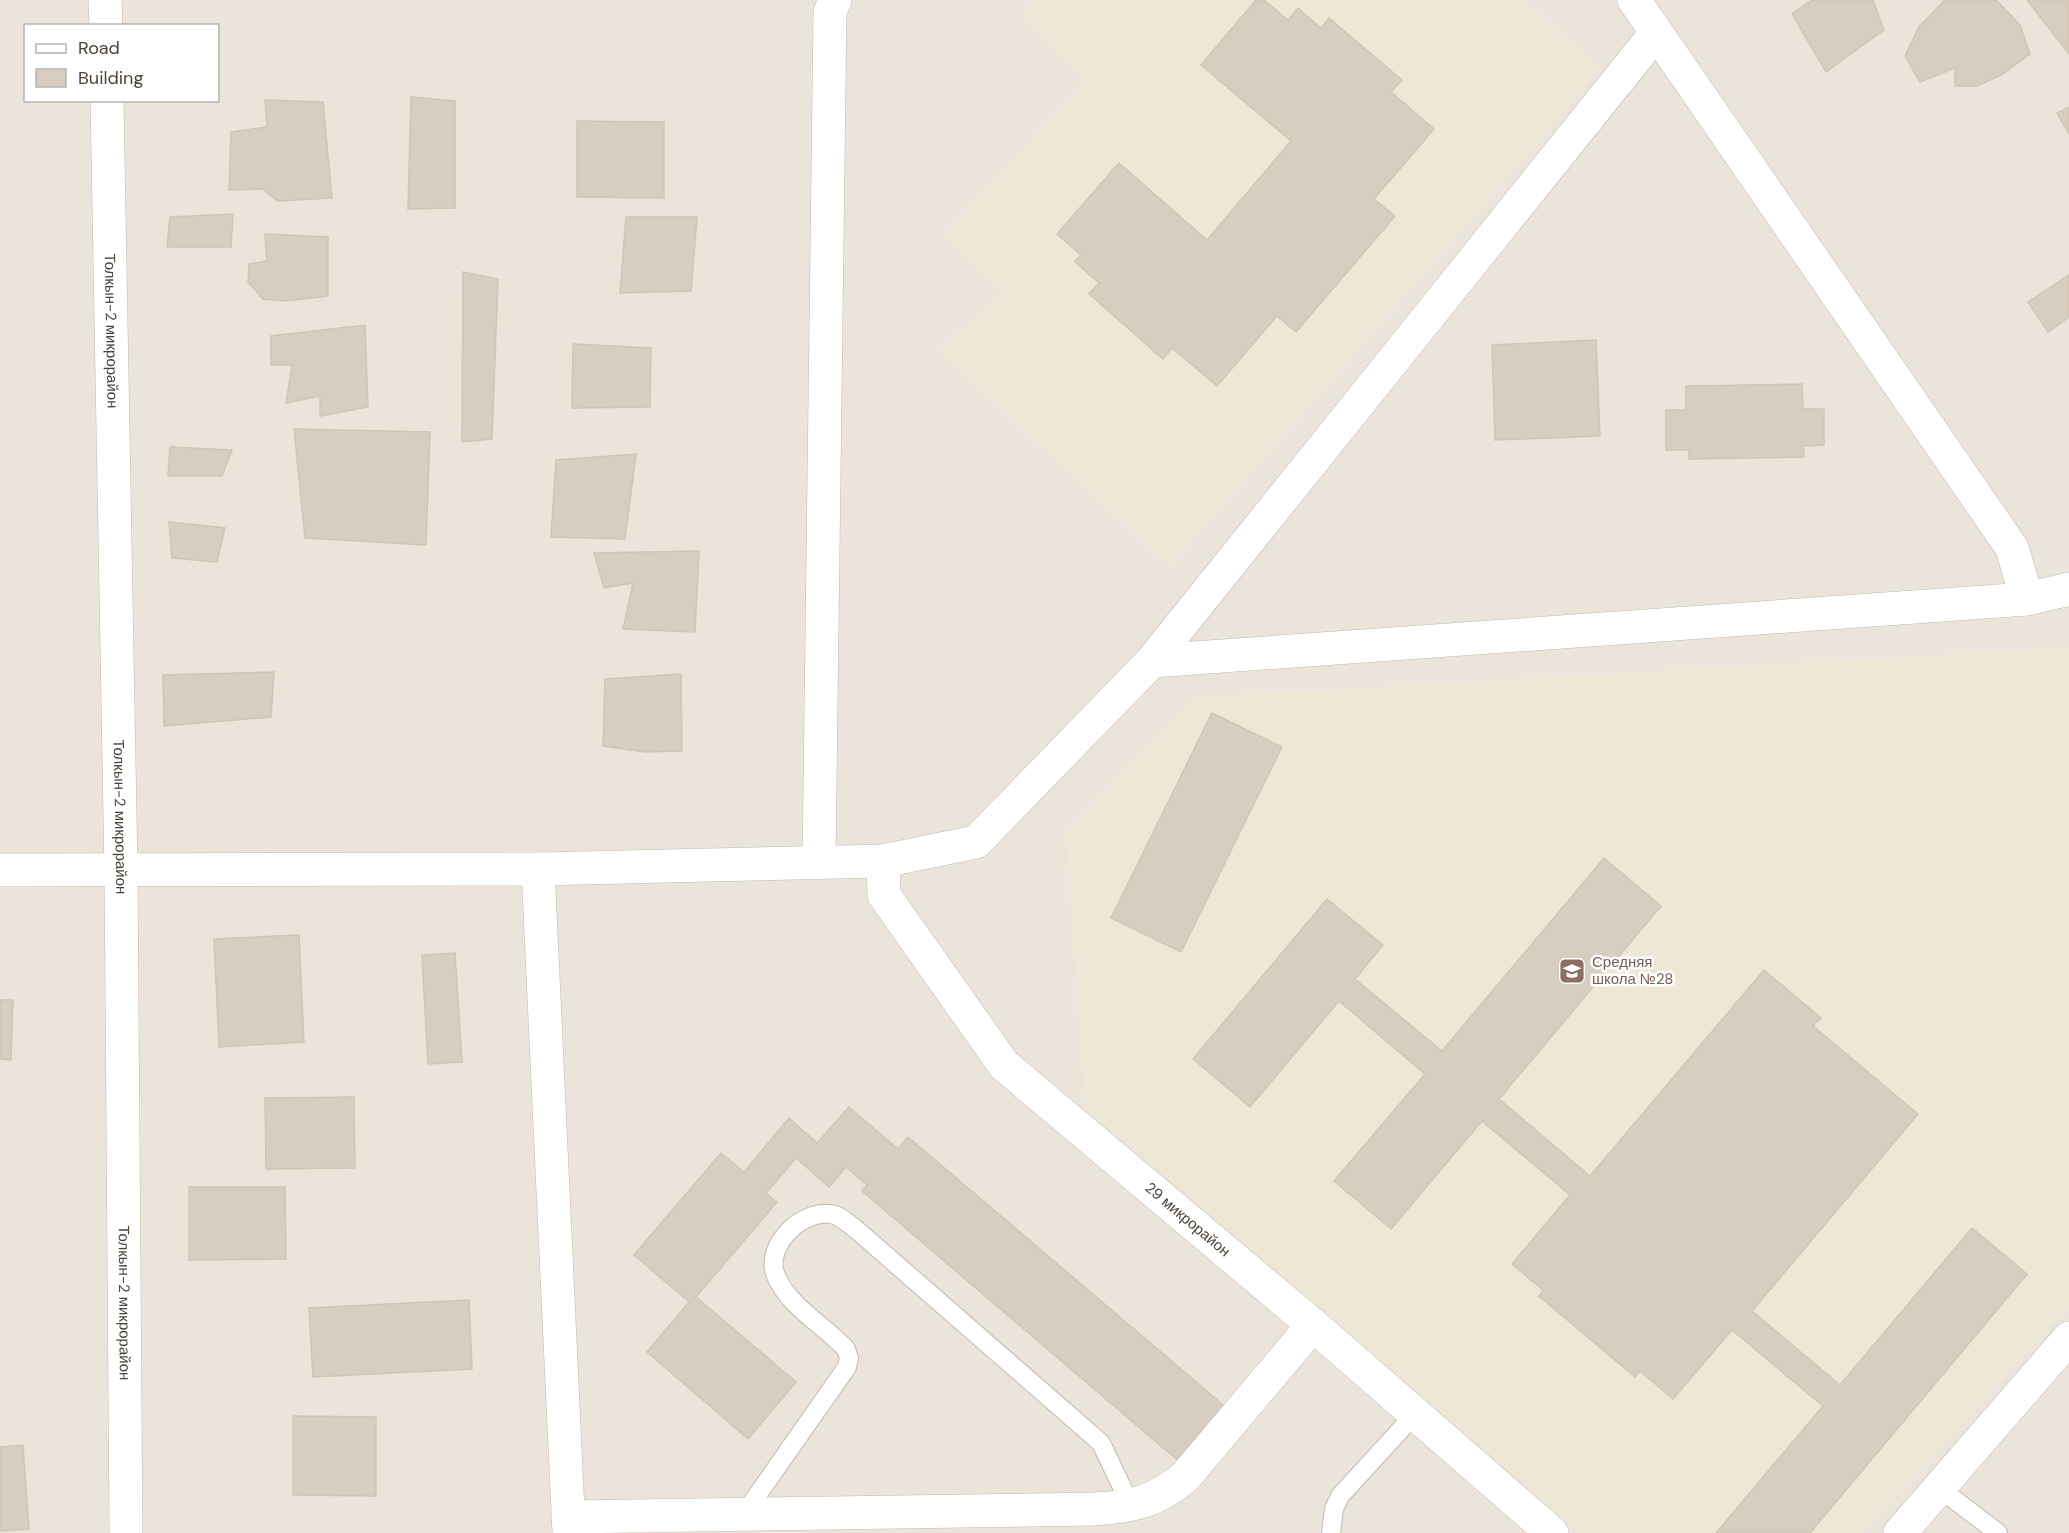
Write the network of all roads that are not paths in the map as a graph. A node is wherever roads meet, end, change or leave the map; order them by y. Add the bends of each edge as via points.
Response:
1 (105, 0) edge
2 (835, 0) edge
3 (1634, 0) edge
4 (106, 24) edge
5 (1656, 33) junction
6 (107, 102) edge
7 (2069, 589) edge
8 (2027, 599) junction
9 (1152, 661) junction
10 (883, 861) junction
11 (819, 863) junction
12 (538, 869) junction
13 (0, 870) edge
14 (121, 871) junction
15 (1313, 1325) junction
16 (2069, 1338) edge
17 (1416, 1414) junction
18 (1940, 1488) junction
19 (1131, 1506) junction
20 (744, 1514) junction
21 (568, 1525) edge
22 (126, 1533) edge
23 (1331, 1533) edge
24 (1552, 1533) edge
25 (1900, 1533) edge
26 (1998, 1533) edge

1 - 4 street
2 - 11 street via 830,12
3 - 5 street
5 - 8 street via 2012,548
5 - 9 street
6 - 14 street, Толкын-2 микрорайон
7 - 8 street
8 - 9 street
9 - 10 street via 976,842
10 - 11 street
10 - 15 street, 29 микрорайон via 884,895 1004,1065
11 - 12 street
12 - 14 street
12 - 21 street
13 - 14 street
14 - 22 street, Толкын-2 микрорайон
15 - 17 street, 29 микрорайон
15 - 19 street via 1185,1476 1167,1492
16 - 18 street
17 - 23 lane via 1341,1496 1334,1509
17 - 24 street, 29 микрорайон
18 - 25 street
18 - 26 lane
19 - 20 street
19 - 20 lane via 1101,1443 858,1231 837,1215 822,1214 796,1224 777,1248 772,1262 775,1275 792,1301 846,1349 848,1367
20 - 21 street

